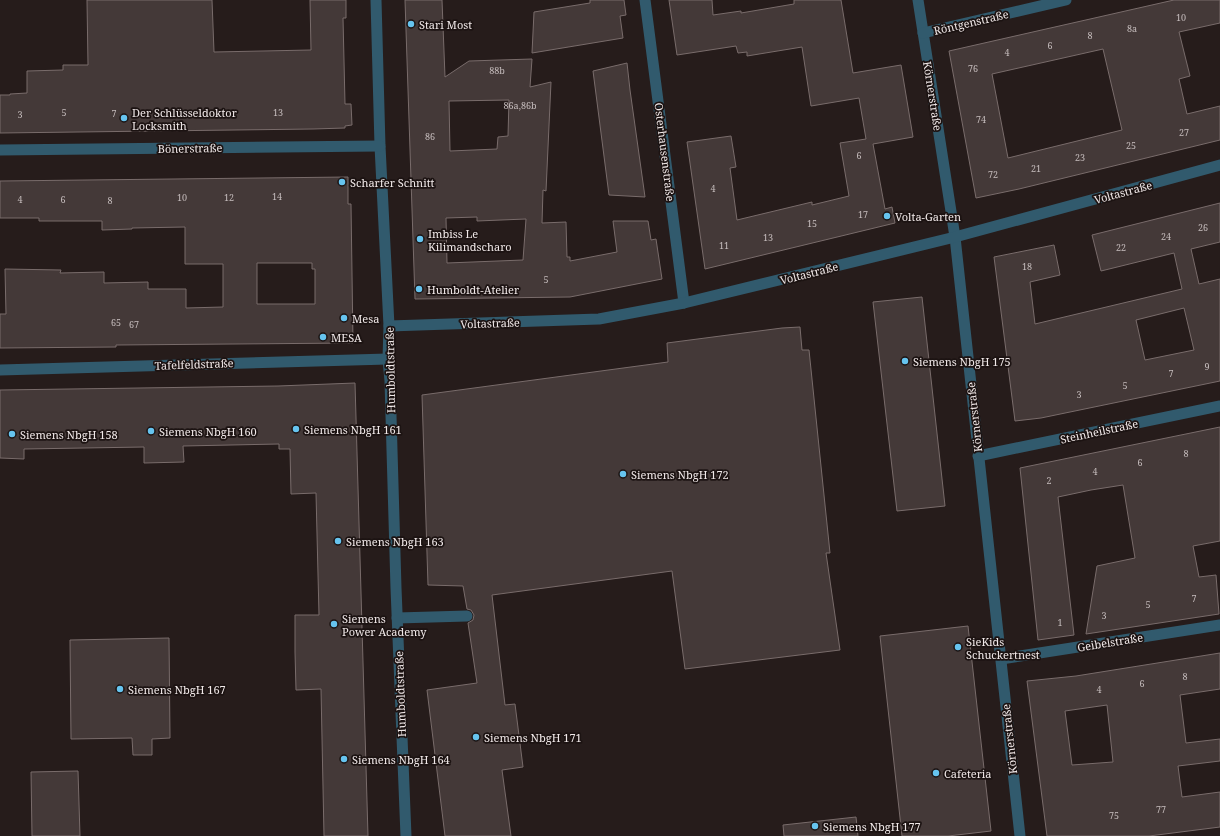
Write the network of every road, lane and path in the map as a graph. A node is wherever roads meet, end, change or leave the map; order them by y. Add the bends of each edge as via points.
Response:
1 (376, 0) edge
2 (645, 0) edge
3 (918, 0) edge
4 (1066, 0) edge
5 (923, 33) junction
6 (380, 146) junction
7 (0, 150) edge
8 (1220, 165) edge
9 (954, 237) junction
10 (684, 303) junction
11 (390, 326) junction
12 (388, 359) junction
13 (0, 370) edge
14 (1220, 406) edge
15 (978, 456) junction
16 (468, 616) dead end
17 (397, 618) junction
18 (1220, 626) edge
19 (1001, 659) junction
20 (406, 836) edge
21 (1020, 836) edge

1 - 6 street, Humboldtstraße
2 - 10 street, Osterhausenstraße
3 - 5 street, Körnerstraße
4 - 5 street, Röntgenstraße
5 - 9 street, Körnerstraße
6 - 7 street, Bönerstraße
6 - 11 street, Humboldtstraße
8 - 9 street, Voltastraße
9 - 10 street, Voltastraße
9 - 15 street, Körnerstraße
10 - 11 street, Voltastraße via 599,319
11 - 12 street, Humboldtstraße
12 - 13 street, Tafelfeldstraße
12 - 17 street, Humboldtstraße
14 - 15 street, Steinheilstraße
15 - 19 street, Körnerstraße
16 - 17 street
17 - 20 street, Humboldtstraße
18 - 19 street, Geibelstraße
19 - 21 street, Körnerstraße

